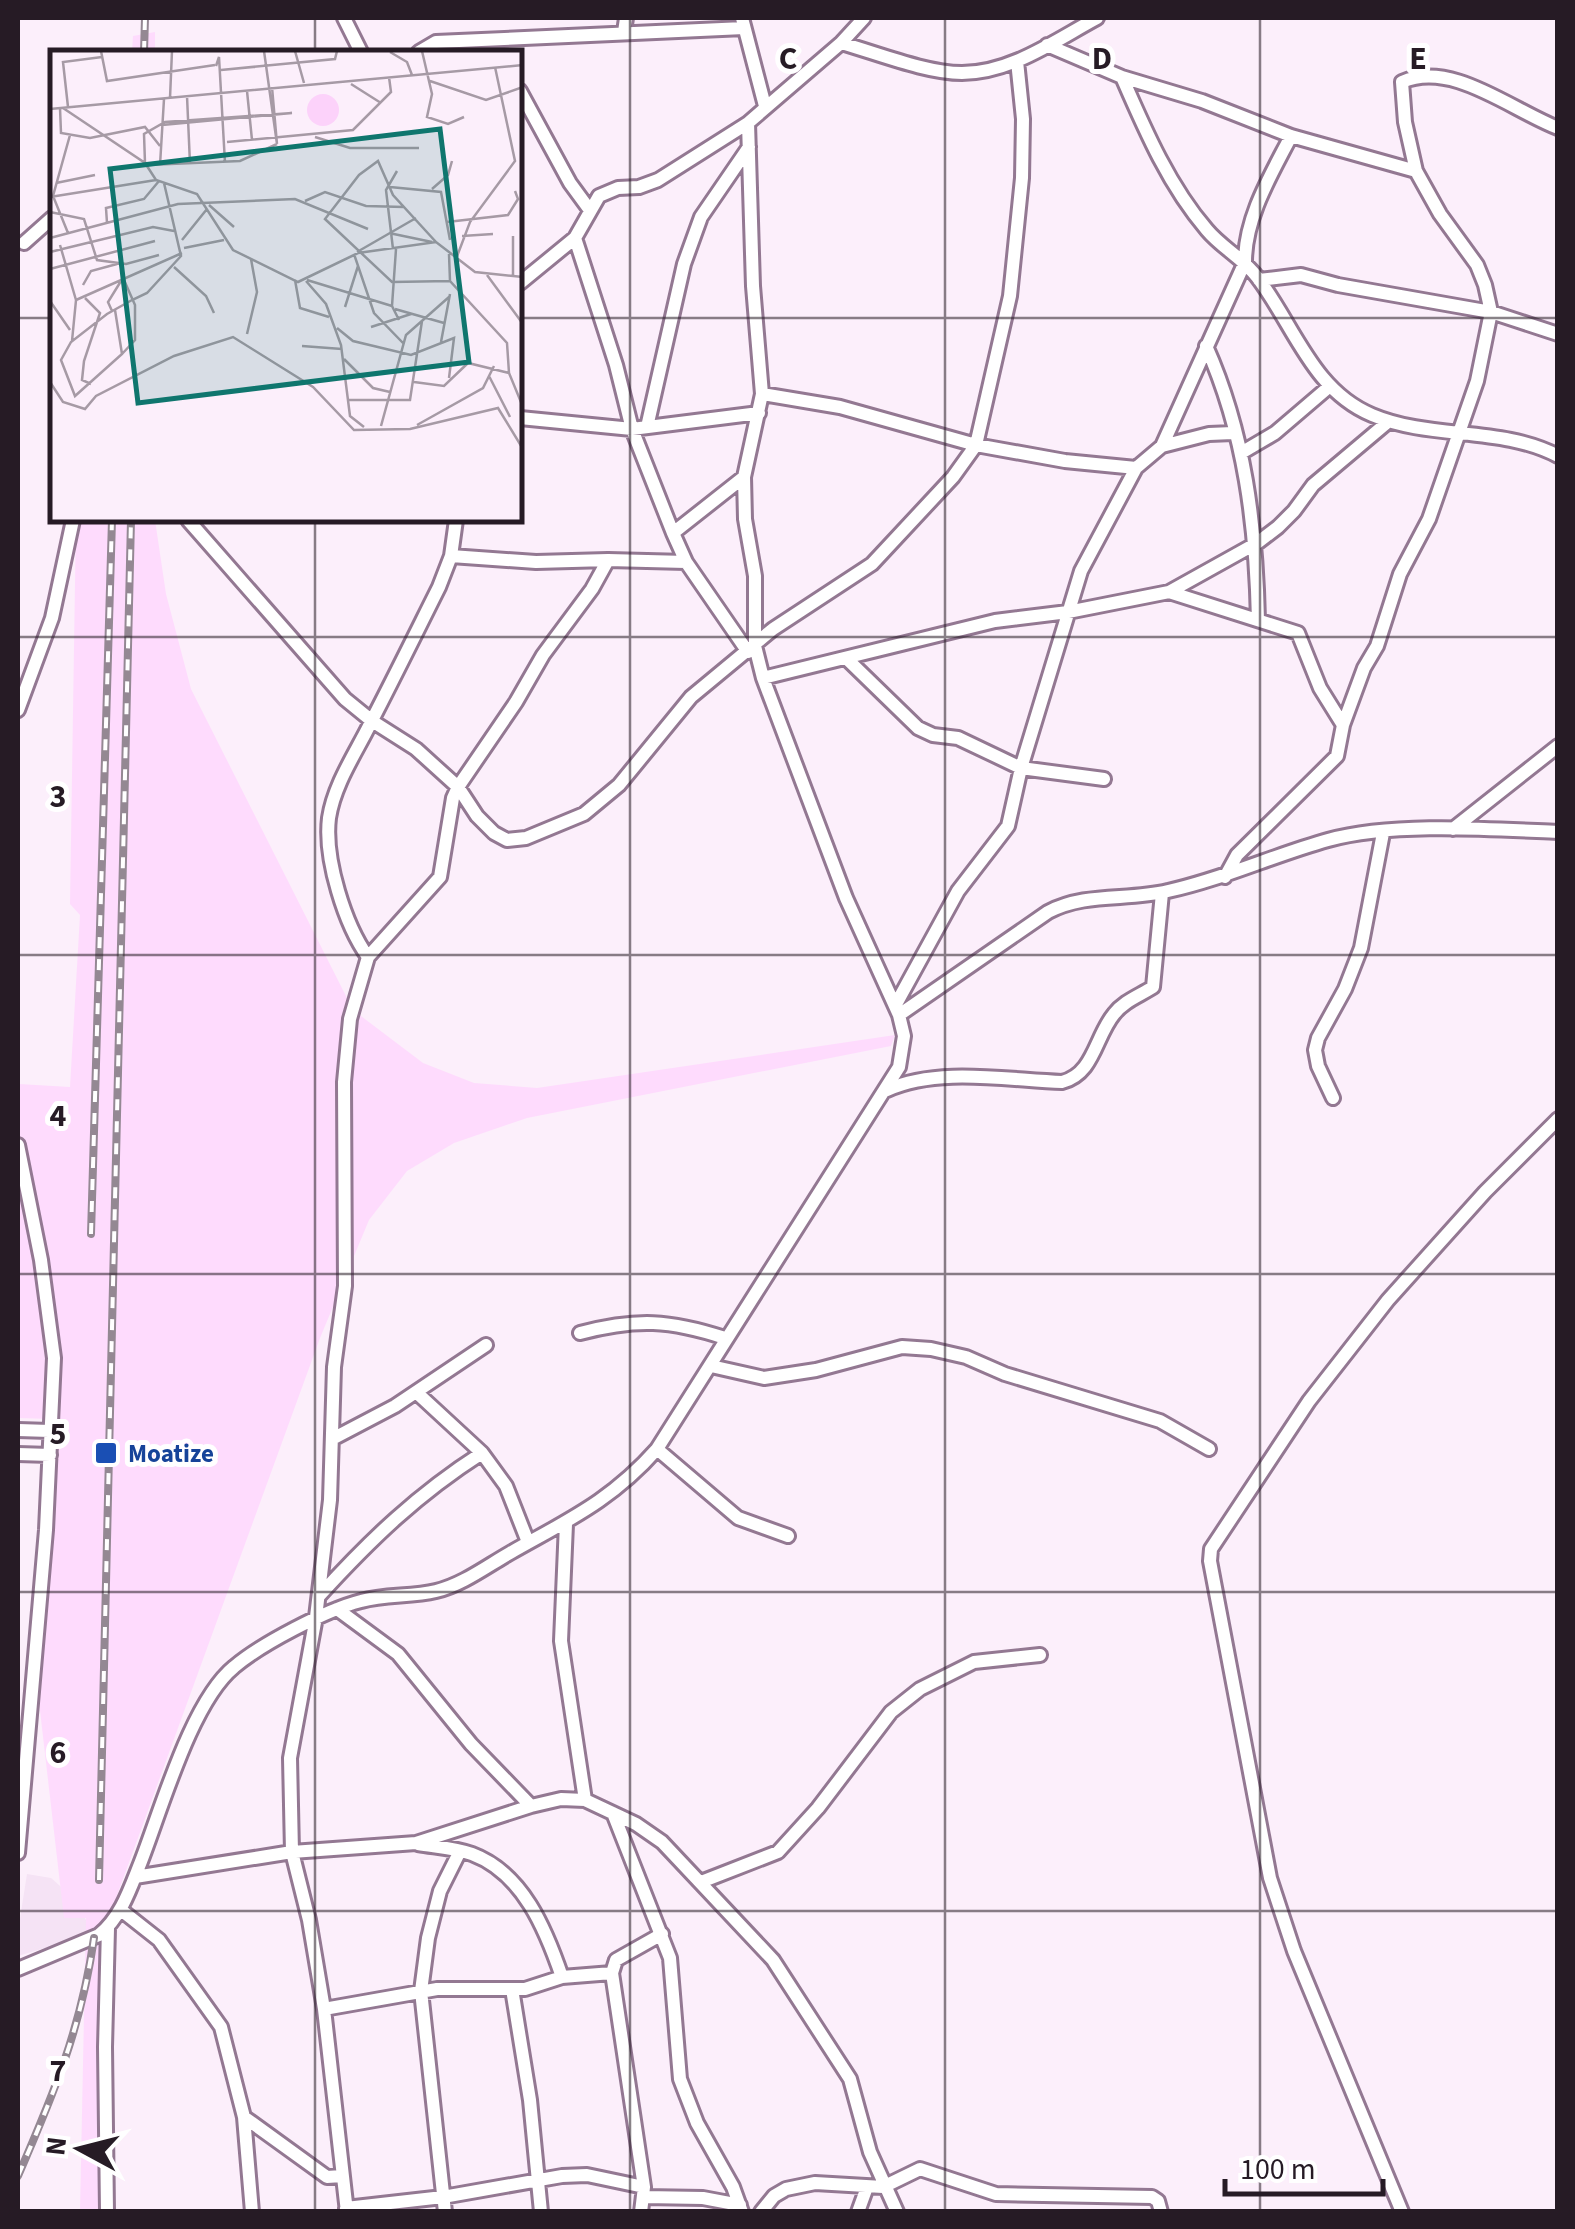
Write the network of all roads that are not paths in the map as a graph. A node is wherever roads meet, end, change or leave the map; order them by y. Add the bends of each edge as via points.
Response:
1 (344, 18) edge
2 (626, 18) edge
3 (864, 18) edge
4 (1097, 18) edge
5 (743, 23) edge
6 (624, 32) junction
7 (841, 43) junction
8 (1048, 45) junction
9 (498, 47) edge
10 (360, 50) edge
11 (422, 50) edge
12 (1017, 61) junction
13 (1122, 77) junction
14 (522, 96) edge
15 (765, 106) junction
16 (748, 123) junction
17 (1558, 128) edge
18 (1290, 136) junction
19 (748, 147) junction
20 (1416, 171) junction
21 (589, 209) junction
22 (50, 220) edge
23 (575, 238) junction
24 (24, 244) dead end
25 (1245, 262) junction
26 (1259, 280) junction
27 (522, 281) edge
28 (1491, 312) junction
29 (1558, 334) edge
30 (1206, 346) junction
31 (1330, 386) junction
32 (762, 394) junction
33 (759, 413) junction
34 (522, 418) edge
35 (1389, 422) junction
36 (647, 427) junction
37 (632, 429) junction
38 (1233, 432) junction
39 (1459, 434) junction
40 (976, 445) junction
41 (1162, 446) junction
42 (1240, 454) junction
43 (1558, 456) edge
44 (1136, 468) junction
45 (744, 477) junction
46 (73, 522) edge
47 (190, 522) edge
48 (456, 522) edge
49 (673, 533) junction
50 (1256, 542) junction
51 (451, 556) junction
52 (608, 560) junction
53 (686, 562) junction
54 (1169, 592) junction
55 (1068, 612) junction
56 (1258, 620) junction
57 (752, 649) junction
58 (846, 658) junction
59 (763, 678) junction
60 (18, 710) edge
61 (372, 721) junction
62 (1342, 724) junction
63 (1558, 746) edge
64 (1021, 768) junction
65 (1104, 779) dead end
66 (458, 788) junction
67 (1453, 829) junction
68 (1558, 832) edge
69 (1383, 833) junction
70 (1224, 878) junction
71 (1162, 893) junction
72 (368, 958) junction
73 (897, 1010) junction
74 (884, 1091) junction
75 (1333, 1098) dead end
76 (1558, 1119) edge
77 (18, 1144) edge
78 (580, 1333) dead end
79 (726, 1338) junction
80 (486, 1345) dead end
81 (710, 1366) junction
82 (416, 1392) junction
83 (18, 1430) edge
84 (50, 1431) junction
85 (334, 1438) junction
86 (657, 1449) junction
87 (1208, 1449) dead end
88 (482, 1453) junction
89 (18, 1454) edge
90 (50, 1454) junction
91 (566, 1524) junction
92 (788, 1536) dead end
93 (528, 1542) junction
94 (318, 1597) junction
95 (337, 1609) junction
96 (316, 1617) junction
97 (1040, 1655) dead end
98 (24, 1691) edge
99 (585, 1800) junction
100 (531, 1806) junction
101 (613, 1814) junction
102 (416, 1843) junction
103 (460, 1851) junction
104 (292, 1852) junction
105 (18, 1853) edge
106 (135, 1877) junction
107 (701, 1882) junction
108 (121, 1910) junction
109 (108, 1928) junction
110 (662, 1934) junction
111 (18, 1969) edge
112 (612, 1973) junction
113 (562, 1977) junction
114 (512, 1989) junction
115 (421, 1991) junction
116 (324, 2009) junction
117 (244, 2117) junction
118 (342, 2176) junction
119 (537, 2181) junction
120 (867, 2186) junction
121 (883, 2186) junction
122 (644, 2192) junction
123 (444, 2204) edge
124 (741, 2208) edge
125 (346, 2210) edge
126 (107, 2212) edge
127 (252, 2212) edge
128 (540, 2212) edge
129 (641, 2212) edge
130 (761, 2212) edge
131 (858, 2212) edge
132 (897, 2212) edge
133 (1161, 2212) edge
134 (1402, 2212) edge

1 - 10 street
2 - 6 street
3 - 7 street
4 - 8 street
5 - 6 street
5 - 15 street
6 - 9 street
7 - 12 street via 958,73
7 - 15 street
8 - 12 street
8 - 13 street
9 - 11 street via 436,42
12 - 40 street via 1023,139 1010,296
13 - 18 street
13 - 25 street via 1177,191 1223,248
14 - 21 street
15 - 16 street
16 - 19 street
16 - 21 street via 658,180 618,188
17 - 20 street via 1434,75 1404,80
18 - 20 street
18 - 25 street via 1250,223
19 - 32 street
19 - 36 street via 700,217
20 - 28 street via 1476,265
21 - 23 street
22 - 24 street
23 - 27 street
23 - 37 street
25 - 26 street
25 - 30 street
26 - 28 street via 1300,275
26 - 31 street
28 - 29 street
28 - 39 street
30 - 38 street
30 - 41 street
31 - 35 street via 1340,398
31 - 42 street
32 - 33 street
32 - 40 street
33 - 36 street
33 - 45 street
34 - 37 street
35 - 39 street
35 - 50 street
36 - 37 street
37 - 49 street
38 - 41 street
38 - 42 street
39 - 43 street via 1536,444
39 - 62 street
40 - 44 street
40 - 57 street via 954,478 872,564
41 - 44 street
42 - 50 street
44 - 55 street
45 - 49 street
45 - 57 street via 755,576
46 - 60 street via 52,618
47 - 61 street via 345,699
48 - 51 street
49 - 53 street
50 - 54 street
50 - 56 street
51 - 52 street
51 - 61 street
52 - 53 street
52 - 66 street
53 - 57 street
54 - 55 street
54 - 56 street
55 - 58 street via 995,621
55 - 64 street
56 - 62 street via 1298,633
57 - 59 street
57 - 66 street via 691,697 619,784 584,814 506,840 476,816
58 - 59 street
58 - 64 street via 918,728 958,738
59 - 73 street via 846,898
61 - 66 street
61 - 72 street via 330,816 340,892
62 - 70 street via 1332,764 1237,855
63 - 67 street
64 - 65 street
64 - 73 street via 1008,826 958,891
66 - 72 street via 440,877
67 - 68 street
67 - 69 street
69 - 70 street via 1328,840
69 - 75 street via 1361,948 1315,1050
70 - 71 street
71 - 73 street via 1068,901
71 - 74 street via 1153,987 1111,1018 1076,1079 944,1078
72 - 85 street via 350,1019 344,1082 345,1286 334,1367
73 - 74 street via 904,1036 899,1067
74 - 79 street
76 - 134 street via 1388,1300 1309,1400 1211,1548 1270,1878
77 - 84 street via 54,1358
78 - 79 street via 654,1321
79 - 81 street
80 - 82 street
81 - 86 street
81 - 87 street via 764,1378 902,1347 931,1349 1160,1421
82 - 85 street
82 - 88 street
83 - 84 street
84 - 90 street
85 - 94 street
86 - 91 street via 607,1497
86 - 92 street via 738,1518
88 - 93 street via 506,1486
88 - 94 street via 401,1511
89 - 90 street
90 - 98 street
91 - 93 street
91 - 99 street via 561,1642
93 - 95 street via 437,1591
94 - 96 street
95 - 96 street
95 - 100 street via 398,1654
96 - 104 street via 290,1758
96 - 106 street via 234,1667 213,1690
97 - 107 street via 974,1662 920,1689 891,1712 778,1852
98 - 105 street
99 - 100 street
99 - 101 street
100 - 102 street
101 - 107 street via 662,1842
101 - 110 street
102 - 103 street
102 - 104 street
103 - 113 street via 501,1874 530,1902
103 - 115 street via 440,1891
104 - 106 street
104 - 116 street
106 - 108 street
107 - 121 street via 773,1960 850,2079
108 - 109 street
108 - 117 street via 159,1940 222,2027
109 - 111 street
109 - 126 street
110 - 112 street via 616,1960
110 - 124 street via 670,1958 680,2080
112 - 113 street
112 - 122 street
113 - 114 street
114 - 115 street
114 - 119 street
115 - 116 street
115 - 123 street
116 - 118 street
117 - 118 street via 326,2177
117 - 127 street
118 - 125 street
119 - 122 street via 586,2175
119 - 123 street
119 - 128 street
120 - 121 street
120 - 130 street via 786,2189
120 - 131 street
121 - 132 street
121 - 133 street via 920,2169 996,2194 1152,2196
122 - 124 street
122 - 129 street
123 - 125 street

